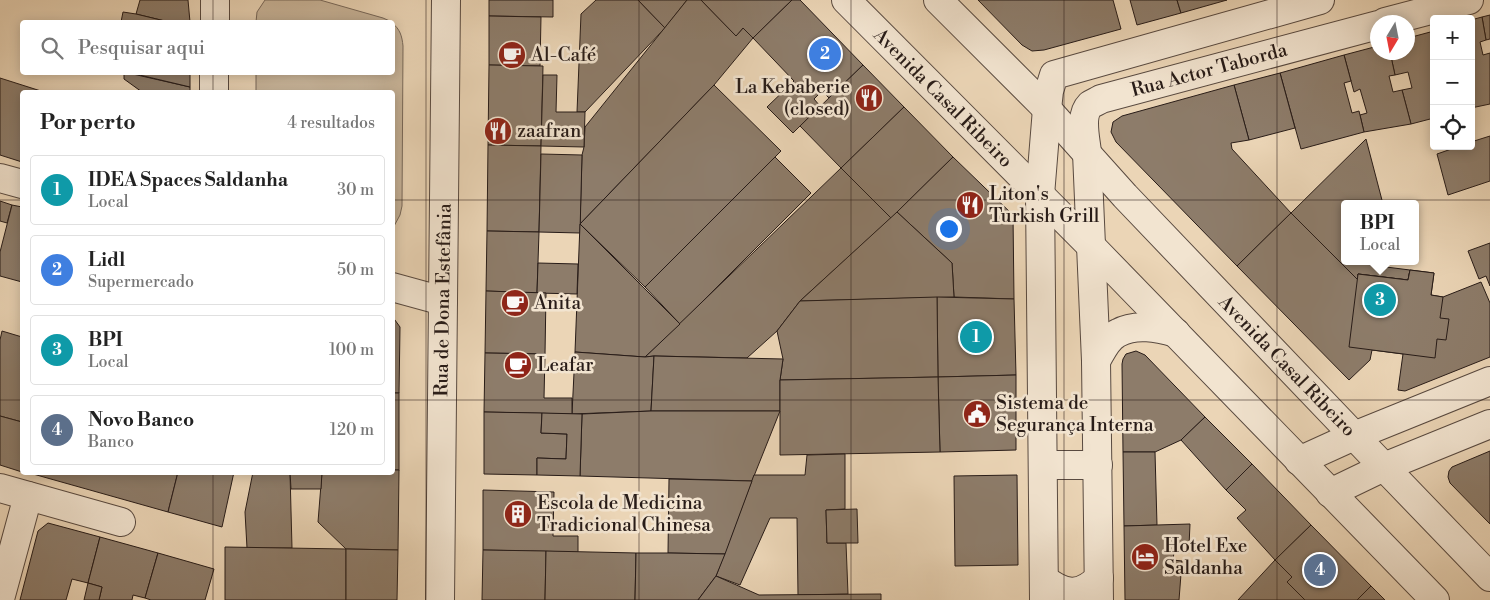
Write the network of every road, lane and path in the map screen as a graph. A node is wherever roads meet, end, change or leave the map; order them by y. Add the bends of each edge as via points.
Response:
1 (215, 0) edge
2 (446, 0) edge
3 (846, 0) edge
4 (938, 0) edge
5 (1320, 0) edge
6 (1469, 0) edge
7 (1412, 15) edge
8 (215, 20) edge
9 (1370, 27) edge
10 (214, 75) edge
11 (214, 90) edge
12 (1047, 109) junction
13 (1087, 153) junction
14 (0, 178) edge
15 (20, 183) edge
16 (1040, 195) junction
17 (1091, 246) junction
18 (395, 288) edge
19 (443, 301) junction
20 (1176, 333) junction
21 (1096, 361) junction
22 (1490, 381) edge
23 (1490, 424) edge
24 (1354, 436) junction
25 (1299, 461) junction
26 (1098, 464) junction
27 (1044, 465) junction
28 (1384, 468) junction
29 (0, 488) edge
30 (1330, 493) junction
31 (28, 496) junction
32 (121, 522) dead end
33 (1490, 577) edge
34 (1099, 589) edge
35 (1044, 590) edge
36 (0, 599) edge
37 (440, 600) edge
38 (1435, 600) edge

1 - 8 street
2 - 19 street, Rua de Dona Estefânia
3 - 16 street, Avenida Casal Ribeiro
4 - 12 street, Avenida Casal Ribeiro
5 - 12 street, Rua Actor Taborda via 1054,75
6 - 7 street
9 - 13 street, Rua Actor Taborda via 1101,99 1090,105 1085,113
10 - 11 street
12 - 13 street, Avenida Casal Ribeiro
12 - 16 street, Avenida Casal Ribeiro
13 - 17 street
13 - 24 street, Avenida Casal Ribeiro
14 - 15 street
16 - 17 street, Avenida Casal Ribeiro
16 - 27 street
17 - 20 street, Avenida Casal Ribeiro
17 - 21 street
18 - 19 street
19 - 37 street, Rua de Dona Estefânia
20 - 21 street via 1157,327 1139,327 1118,333 1105,344
20 - 25 street, Avenida Casal Ribeiro
21 - 26 street
22 - 24 street
23 - 28 street
24 - 25 street
24 - 28 street, Avenida Casal Ribeiro
25 - 30 street, Avenida Casal Ribeiro
26 - 27 street
26 - 34 street
27 - 35 street
28 - 30 street
28 - 33 street, Avenida Casal Ribeiro
29 - 31 street
30 - 38 street, Avenida Casal Ribeiro
31 - 32 street
31 - 36 street
34 - 35 street

